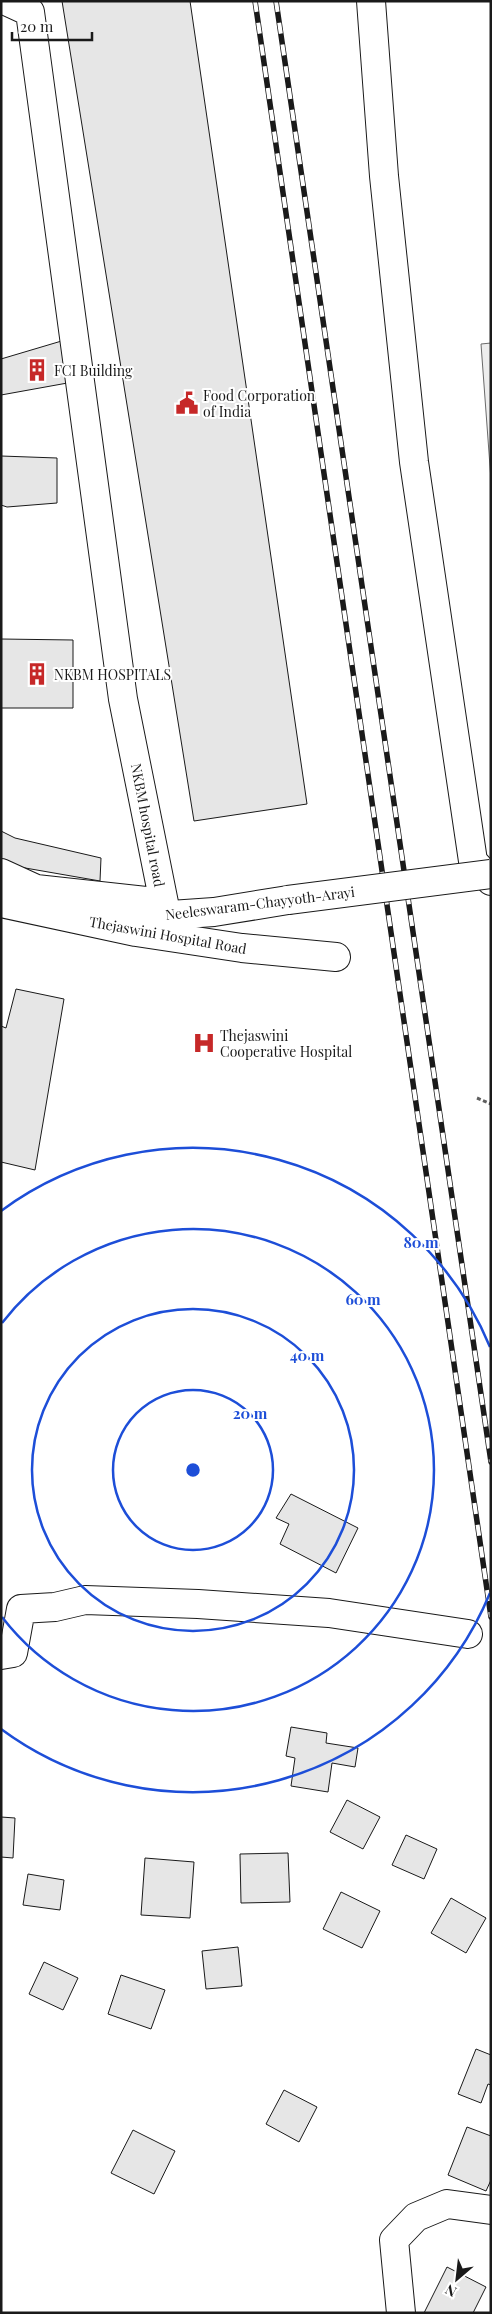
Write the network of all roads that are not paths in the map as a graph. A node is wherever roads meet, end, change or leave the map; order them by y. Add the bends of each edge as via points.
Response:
1 (371, 1) edge
2 (22, 5) edge
3 (1, 873) edge
4 (491, 874) edge
5 (491, 881) edge
6 (1, 887) edge
7 (1, 903) edge
8 (336, 957) dead end
9 (468, 1634) dead end
10 (1, 1655) edge
11 (491, 2210) edge
12 (401, 2313) edge

1 - 5 street via 384,176 414,462 473,861
2 - 3 street, NKBM hospital road via 123,700 164,903 36,889
4 - 6 street, Neeleswaram-Chayyoth-Arayi, bridge via 214,912 156,916 39,900
7 - 8 street, Thejaswini Hospital Road via 136,932 242,948
9 - 10 street via 329,1613 85,1600 21,1610 13,1653
11 - 12 street via 447,2204 416,2216 394,2240

